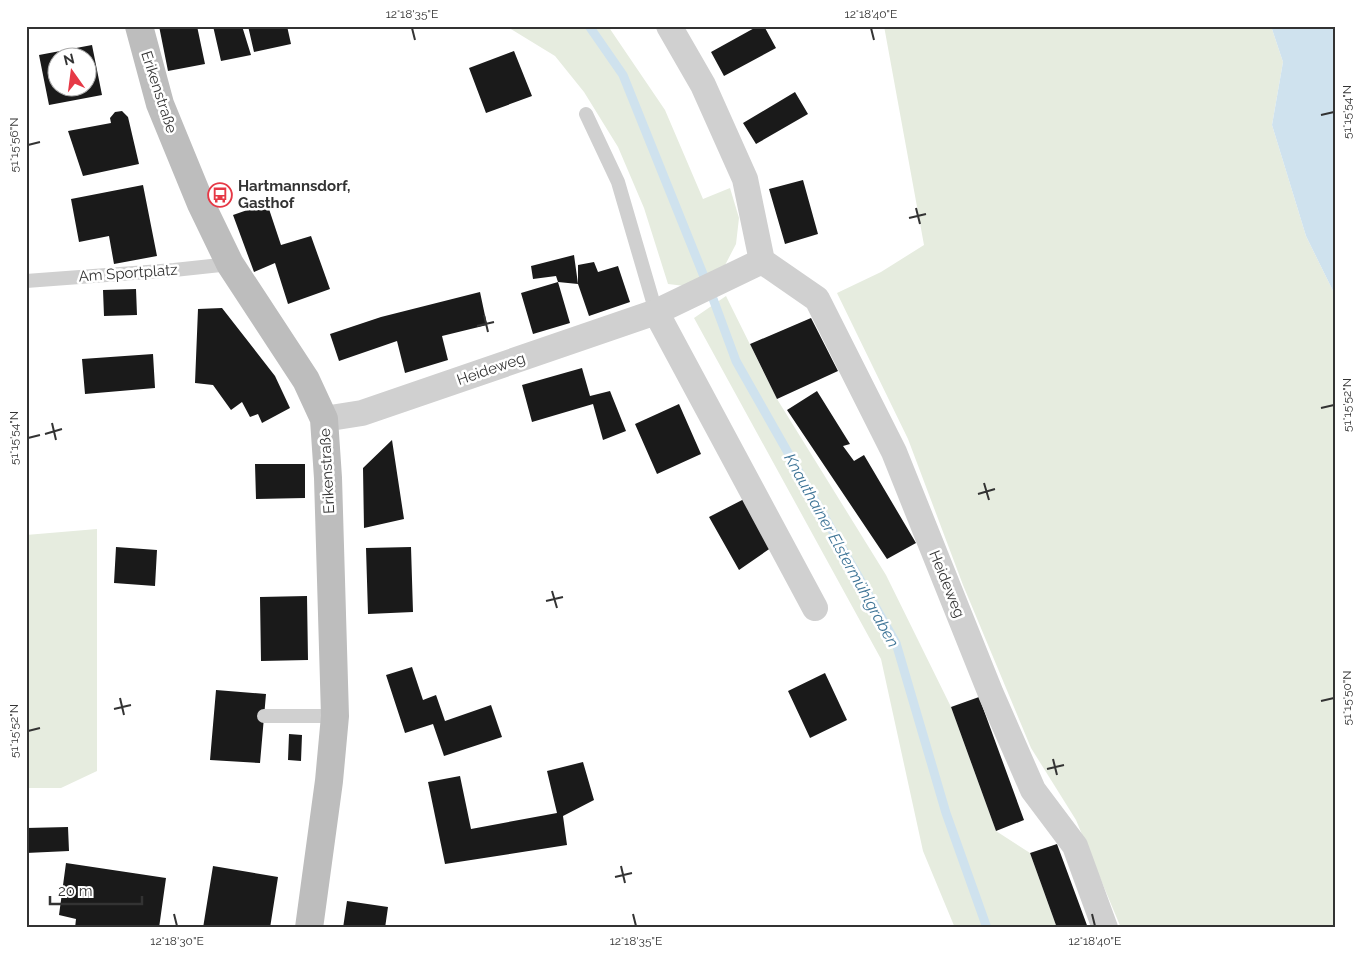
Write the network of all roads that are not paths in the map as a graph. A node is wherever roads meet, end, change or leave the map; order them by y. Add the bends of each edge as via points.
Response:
1 (139, 26) edge
2 (669, 26) edge
3 (586, 114) dead end
4 (762, 261) junction
5 (230, 264) junction
6 (26, 281) edge
7 (656, 312) junction
8 (324, 419) junction
9 (815, 608) dead end
10 (264, 716) dead end
11 (335, 716) junction
12 (309, 928) edge
13 (1105, 928) edge

1 - 5 street, Erikenstraße via 160,104 201,204
2 - 4 street via 703,85 745,179
3 - 7 lane via 618,182
4 - 7 street, Heideweg
4 - 13 street, Heideweg via 817,298 894,452 1033,790 1075,846
5 - 6 lane, Am Sportplatz
5 - 8 street, Erikenstraße via 306,380
7 - 8 street, Heideweg via 362,413
7 - 9 street
8 - 11 street, Erikenstraße
10 - 11 lane
11 - 12 street, Erikenstraße

